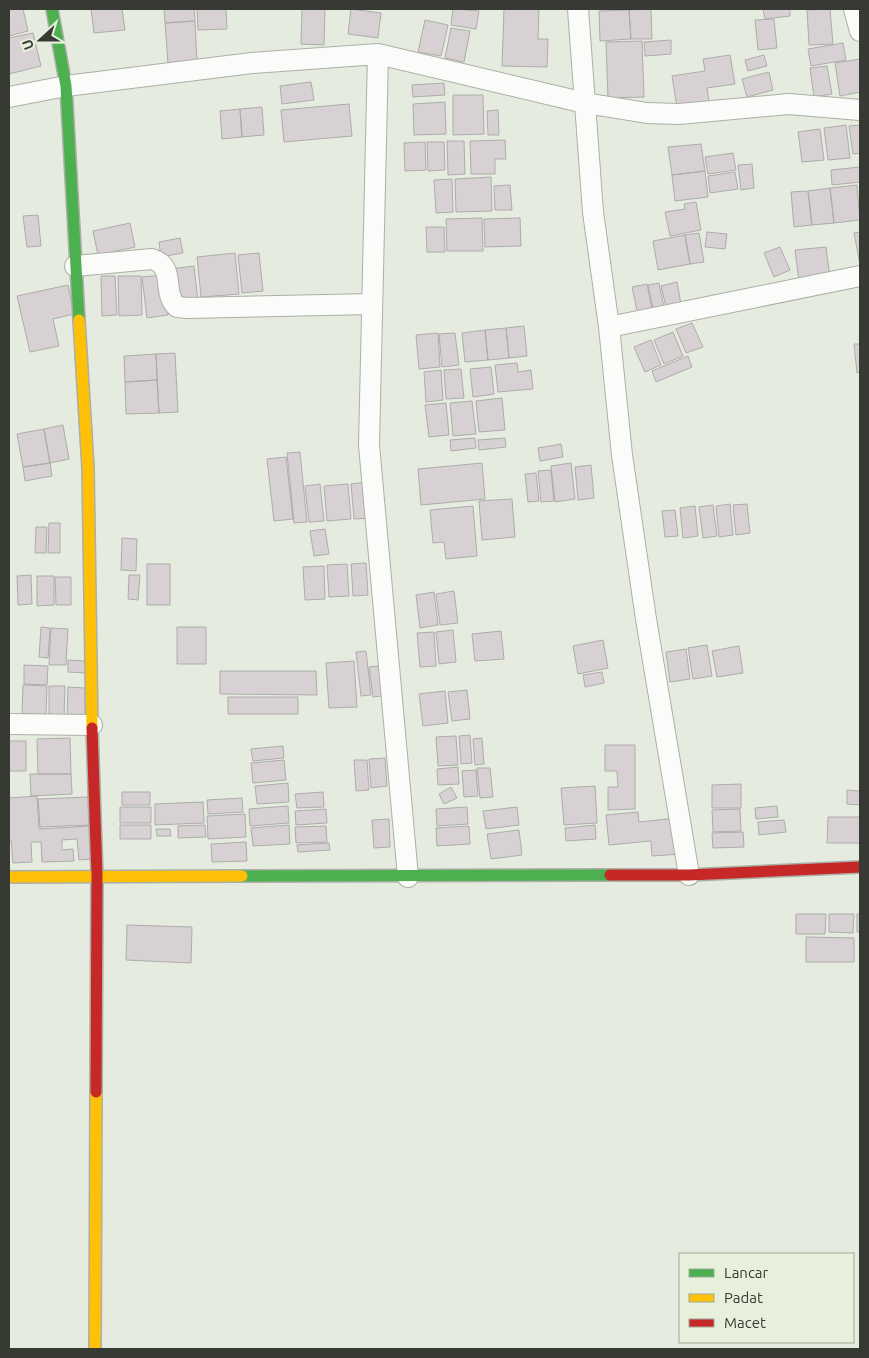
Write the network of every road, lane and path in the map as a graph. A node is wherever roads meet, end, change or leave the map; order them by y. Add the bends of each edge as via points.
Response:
1 (52, 9) edge
2 (578, 9) edge
3 (854, 9) edge
4 (860, 31) edge
5 (378, 54) junction
6 (66, 86) junction
7 (9, 97) edge
8 (585, 103) junction
9 (860, 110) edge
10 (75, 266) junction
11 (860, 276) edge
12 (372, 304) junction
13 (609, 327) junction
14 (9, 724) edge
15 (92, 725) junction
16 (860, 867) edge
17 (690, 875) junction
18 (97, 876) junction
19 (9, 877) edge
20 (408, 877) junction
21 (95, 1349) edge

1 - 6 street
2 - 8 street
3 - 4 street
5 - 6 street via 252,63
5 - 8 street
5 - 12 street
6 - 7 street
6 - 10 street
8 - 9 street via 679,114 789,104
8 - 13 street via 594,212
10 - 12 street via 158,261 166,270 171,298 177,307
10 - 15 street via 88,468
11 - 13 street
12 - 20 street via 369,445
13 - 17 street via 622,455 646,619
14 - 15 street
15 - 18 street
16 - 17 street
17 - 20 street
18 - 19 street
18 - 20 street
18 - 21 street

